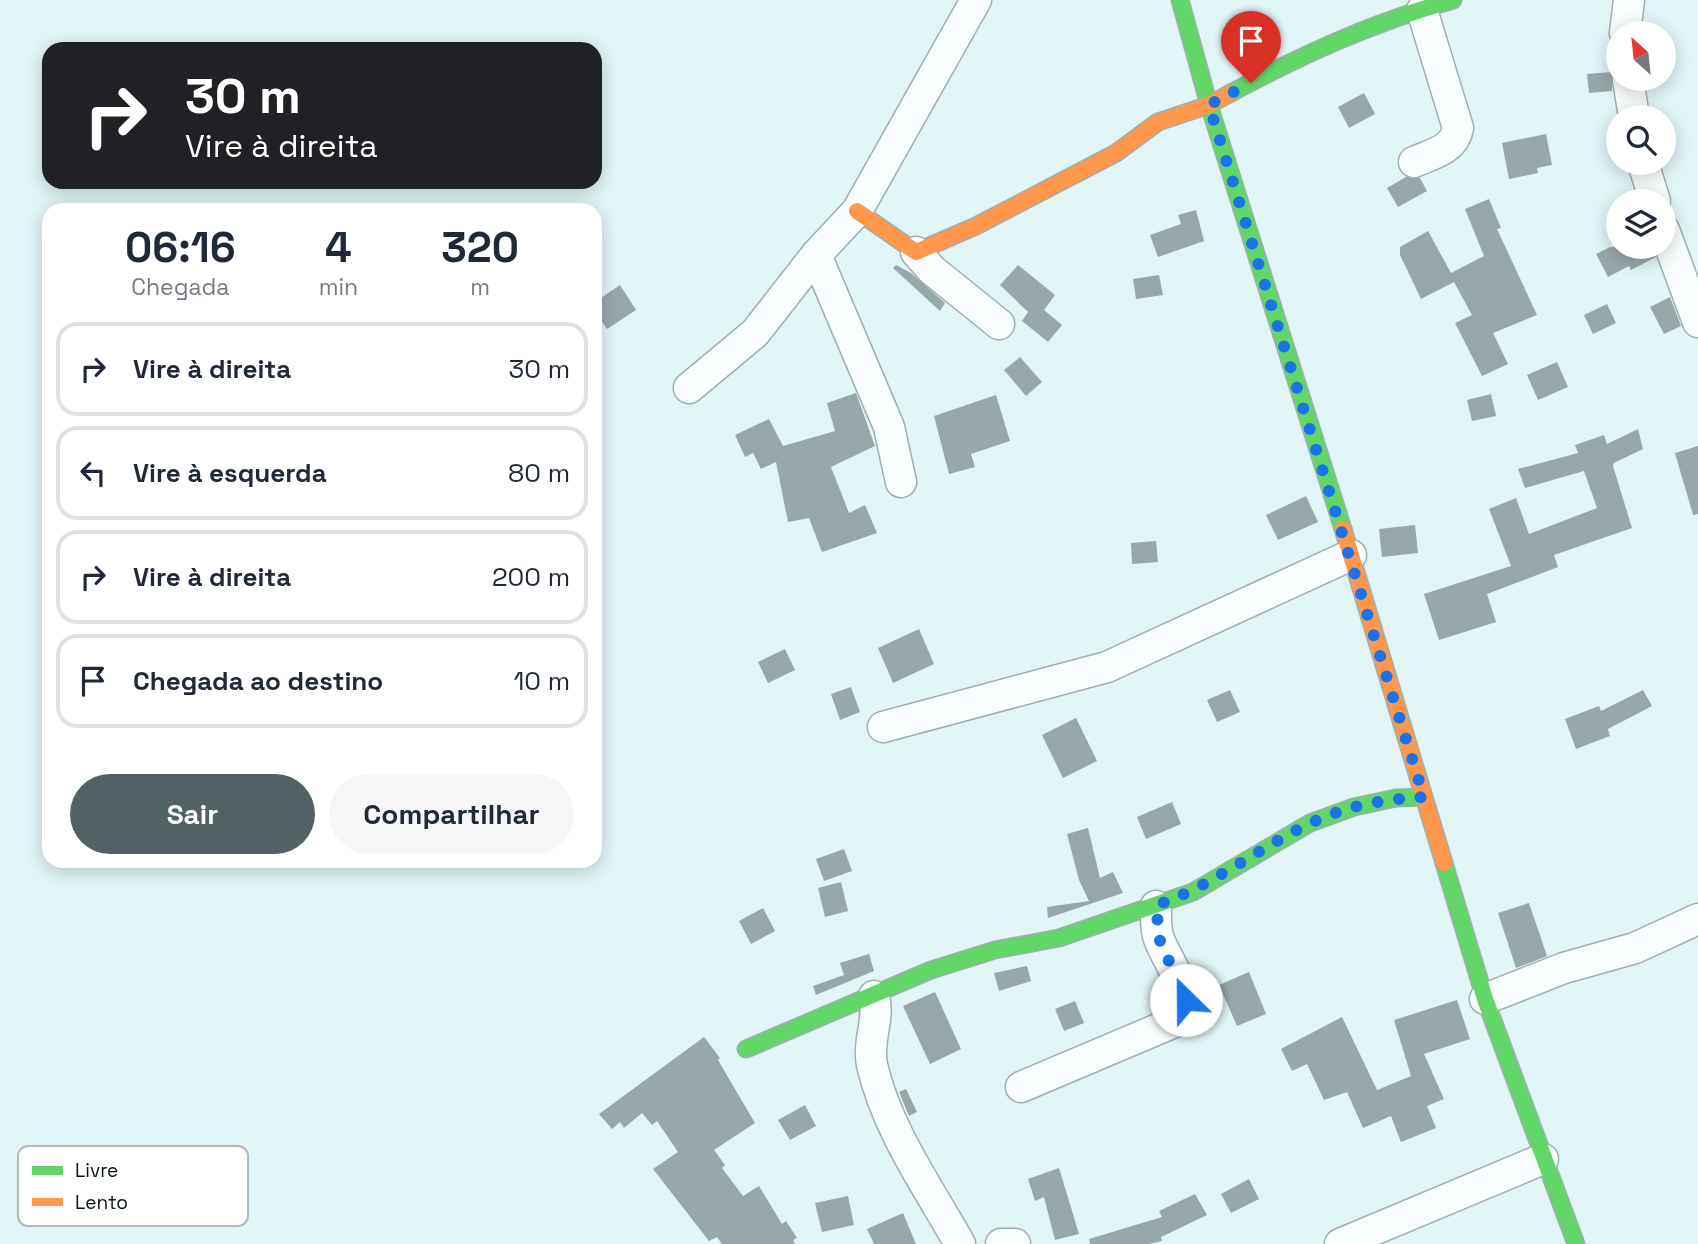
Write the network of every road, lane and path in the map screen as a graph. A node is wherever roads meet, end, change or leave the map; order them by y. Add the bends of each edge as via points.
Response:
1 (976, 0) edge
2 (1180, 0) edge
3 (1453, 0) edge
4 (1629, 0) edge
5 (1422, 10) junction
6 (1626, 21) edge
7 (1209, 105) junction
8 (1414, 163) dead end
9 (857, 211) junction
10 (1676, 250) edge
11 (916, 252) junction
12 (816, 254) junction
13 (1688, 270) edge
14 (1698, 322) edge
15 (999, 324) dead end
16 (688, 388) dead end
17 (901, 482) dead end
18 (1351, 555) junction
19 (883, 727) dead end
20 (1424, 797) junction
21 (1157, 905) junction
22 (1698, 919) edge
23 (874, 996) junction
24 (1485, 999) junction
25 (746, 1049) dead end
26 (1021, 1087) dead end
27 (1543, 1159) junction
28 (960, 1244) edge
29 (1001, 1244) edge
30 (1015, 1244) edge
31 (1340, 1244) edge
32 (1576, 1244) edge

1 - 9 street
2 - 7 street
3 - 5 street
4 - 6 street
5 - 7 street via 1389,18 1292,61
5 - 8 street via 1458,128 1456,139 1445,149
7 - 11 street via 1158,122 1116,153
7 - 18 street
9 - 11 street
9 - 12 street
10 - 13 street
11 - 15 street
12 - 16 street via 755,332
12 - 17 street via 889,427
13 - 14 street
18 - 19 street via 1107,667
18 - 20 street
20 - 21 street via 1354,807 1310,823 1193,892
20 - 24 street
21 - 23 street via 1059,937 931,970
21 - 26 street via 1158,936 1186,1000 1177,1021
22 - 24 street via 1635,948 1564,968
23 - 25 street
23 - 28 street via 876,1017 870,1048 885,1108
24 - 27 street
27 - 31 street
27 - 32 street
29 - 30 street

